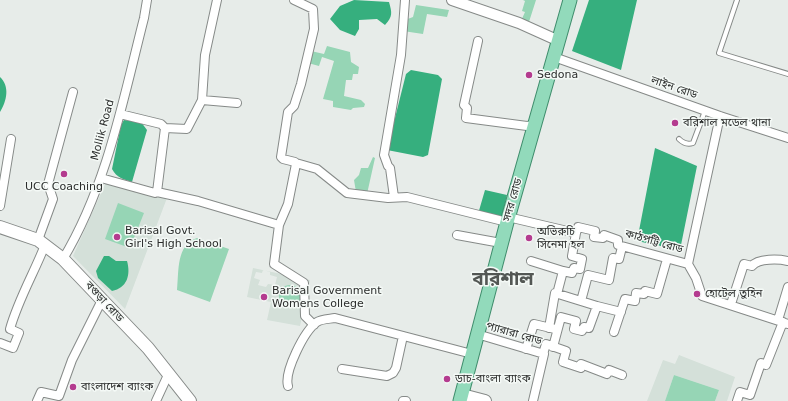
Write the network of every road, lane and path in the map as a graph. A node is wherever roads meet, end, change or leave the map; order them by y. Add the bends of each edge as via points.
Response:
1 (147, 0) edge
2 (217, 0) edge
3 (294, 0) edge
4 (405, 0) edge
5 (452, 0) edge
6 (570, 0) edge
7 (737, 0) edge
8 (478, 41) dead end
9 (559, 41) junction
10 (554, 57) junction
11 (788, 74) edge
12 (73, 92) dead end
13 (202, 100) junction
14 (237, 103) dead end
15 (705, 111) junction
16 (120, 114) junction
17 (720, 116) junction
18 (534, 125) junction
19 (165, 128) junction
20 (788, 138) edge
21 (11, 139) dead end
22 (679, 139) dead end
23 (296, 163) junction
24 (101, 178) junction
25 (157, 192) junction
26 (394, 197) junction
27 (0, 206) edge
28 (507, 219) junction
29 (279, 225) junction
30 (0, 227) edge
31 (576, 233) junction
32 (457, 235) dead end
33 (42, 243) junction
34 (501, 243) junction
35 (622, 247) junction
36 (667, 259) junction
37 (63, 260) junction
38 (788, 261) edge
39 (531, 262) dead end
40 (688, 264) junction
41 (564, 271) junction
42 (788, 287) edge
43 (557, 294) junction
44 (102, 300) junction
45 (581, 301) junction
46 (731, 304) junction
47 (597, 306) junction
48 (621, 312) junction
49 (783, 322) edge
50 (314, 325) junction
51 (553, 328) junction
52 (614, 332) dead end
53 (477, 334) junction
54 (403, 336) junction
55 (0, 343) edge
56 (553, 347) junction
57 (526, 349) junction
58 (472, 354) junction
59 (543, 354) junction
60 (342, 369) dead end
61 (168, 375) junction
62 (622, 375) dead end
63 (288, 386) dead end
64 (461, 398) edge
65 (36, 401) edge
66 (156, 401) edge
67 (190, 401) edge
68 (403, 401) edge
69 (406, 401) edge
70 (485, 401) edge
71 (533, 401) edge
72 (737, 401) edge

1 - 16 street, Mollik Road
2 - 13 street via 205,55
3 - 23 street via 313,9 314,29 302,84 294,106 288,112 282,154 283,159
4 - 26 street via 401,54 384,155 390,168
5 - 9 street via 519,23
6 - 9 main road, সদর রোড
7 - 11 lane via 719,53
8 - 18 street via 464,105 467,108 466,118
9 - 10 main road, সদর রোড
10 - 15 street, লাইন রোড
10 - 18 main road, সদর রোড
12 - 33 street via 48,184 53,199
13 - 14 street
13 - 19 street via 187,129
15 - 17 street, লাইন রোড
15 - 22 lane via 696,140 690,145 682,143
16 - 19 street via 161,124
16 - 24 street, Mollik Road
17 - 20 street, লাইন রোড
17 - 40 street
18 - 28 main road, সদর রোড
19 - 25 street
21 - 27 street
23 - 26 street, কাঠপট্টি রোড via 317,169 347,193
23 - 29 street via 288,204
24 - 25 street via 155,194
24 - 37 street, Mollik Road
25 - 29 street
26 - 28 street, কাঠপট্টি রোড via 407,197
28 - 31 street, কাঠপট্টি রোড
28 - 34 main road, সদর রোড
29 - 50 street via 274,264 304,284 305,316
30 - 33 main road, বগুড়া রোড
31 - 35 street, কাঠপট্টি রোড via 578,227 595,231 594,237 603,238 604,235 618,240 618,246
31 - 41 street via 572,256 582,259 580,269 574,268 572,273
32 - 34 street
33 - 37 main road, বগুড়া রোড
33 - 55 street via 10,330 19,333 13,348
34 - 53 main road, সদর রোড
35 - 36 street, কাঠপট্টি রোড
35 - 45 street via 620,260 613,258 609,280 588,275
36 - 40 street, কাঠপট্টি রোড
36 - 48 street via 657,294 645,291 644,294 636,293 635,301 625,299
37 - 44 main road, বগুড়া রোড
38 - 46 street via 775,259 752,266 744,264
39 - 41 street
40 - 46 street, কাঠপট্টি রোড via 702,296
41 - 43 street
42 - 49 street
43 - 45 street
43 - 51 street via 555,293
44 - 61 main road, বগুড়া রোড via 148,348
44 - 65 street via 70,364 59,396 41,392
45 - 47 street
46 - 49 street, কাঠপট্টি রোড
47 - 48 street
47 - 51 street via 589,328 584,326 582,331 574,329 576,321 561,317
48 - 52 street
49 - 72 street via 766,365 761,363 750,395 740,392
50 - 54 street via 318,321 335,318
50 - 63 street via 292,360
51 - 56 street
51 - 57 street via 534,324
53 - 57 street, প্যারারা রোড
53 - 58 main road, সদর রোড
54 - 58 street
54 - 60 street via 393,373 386,376
56 - 59 street via 546,344
56 - 62 street via 566,351 563,362 580,368 581,364 607,374 609,370
57 - 59 street, প্যারারা রোড
58 - 64 main road, সদর রোড
59 - 71 street, প্যারারা রোড
61 - 66 street
61 - 67 main road, বগুড়া রোড
64 - 70 main road
68 - 69 street

